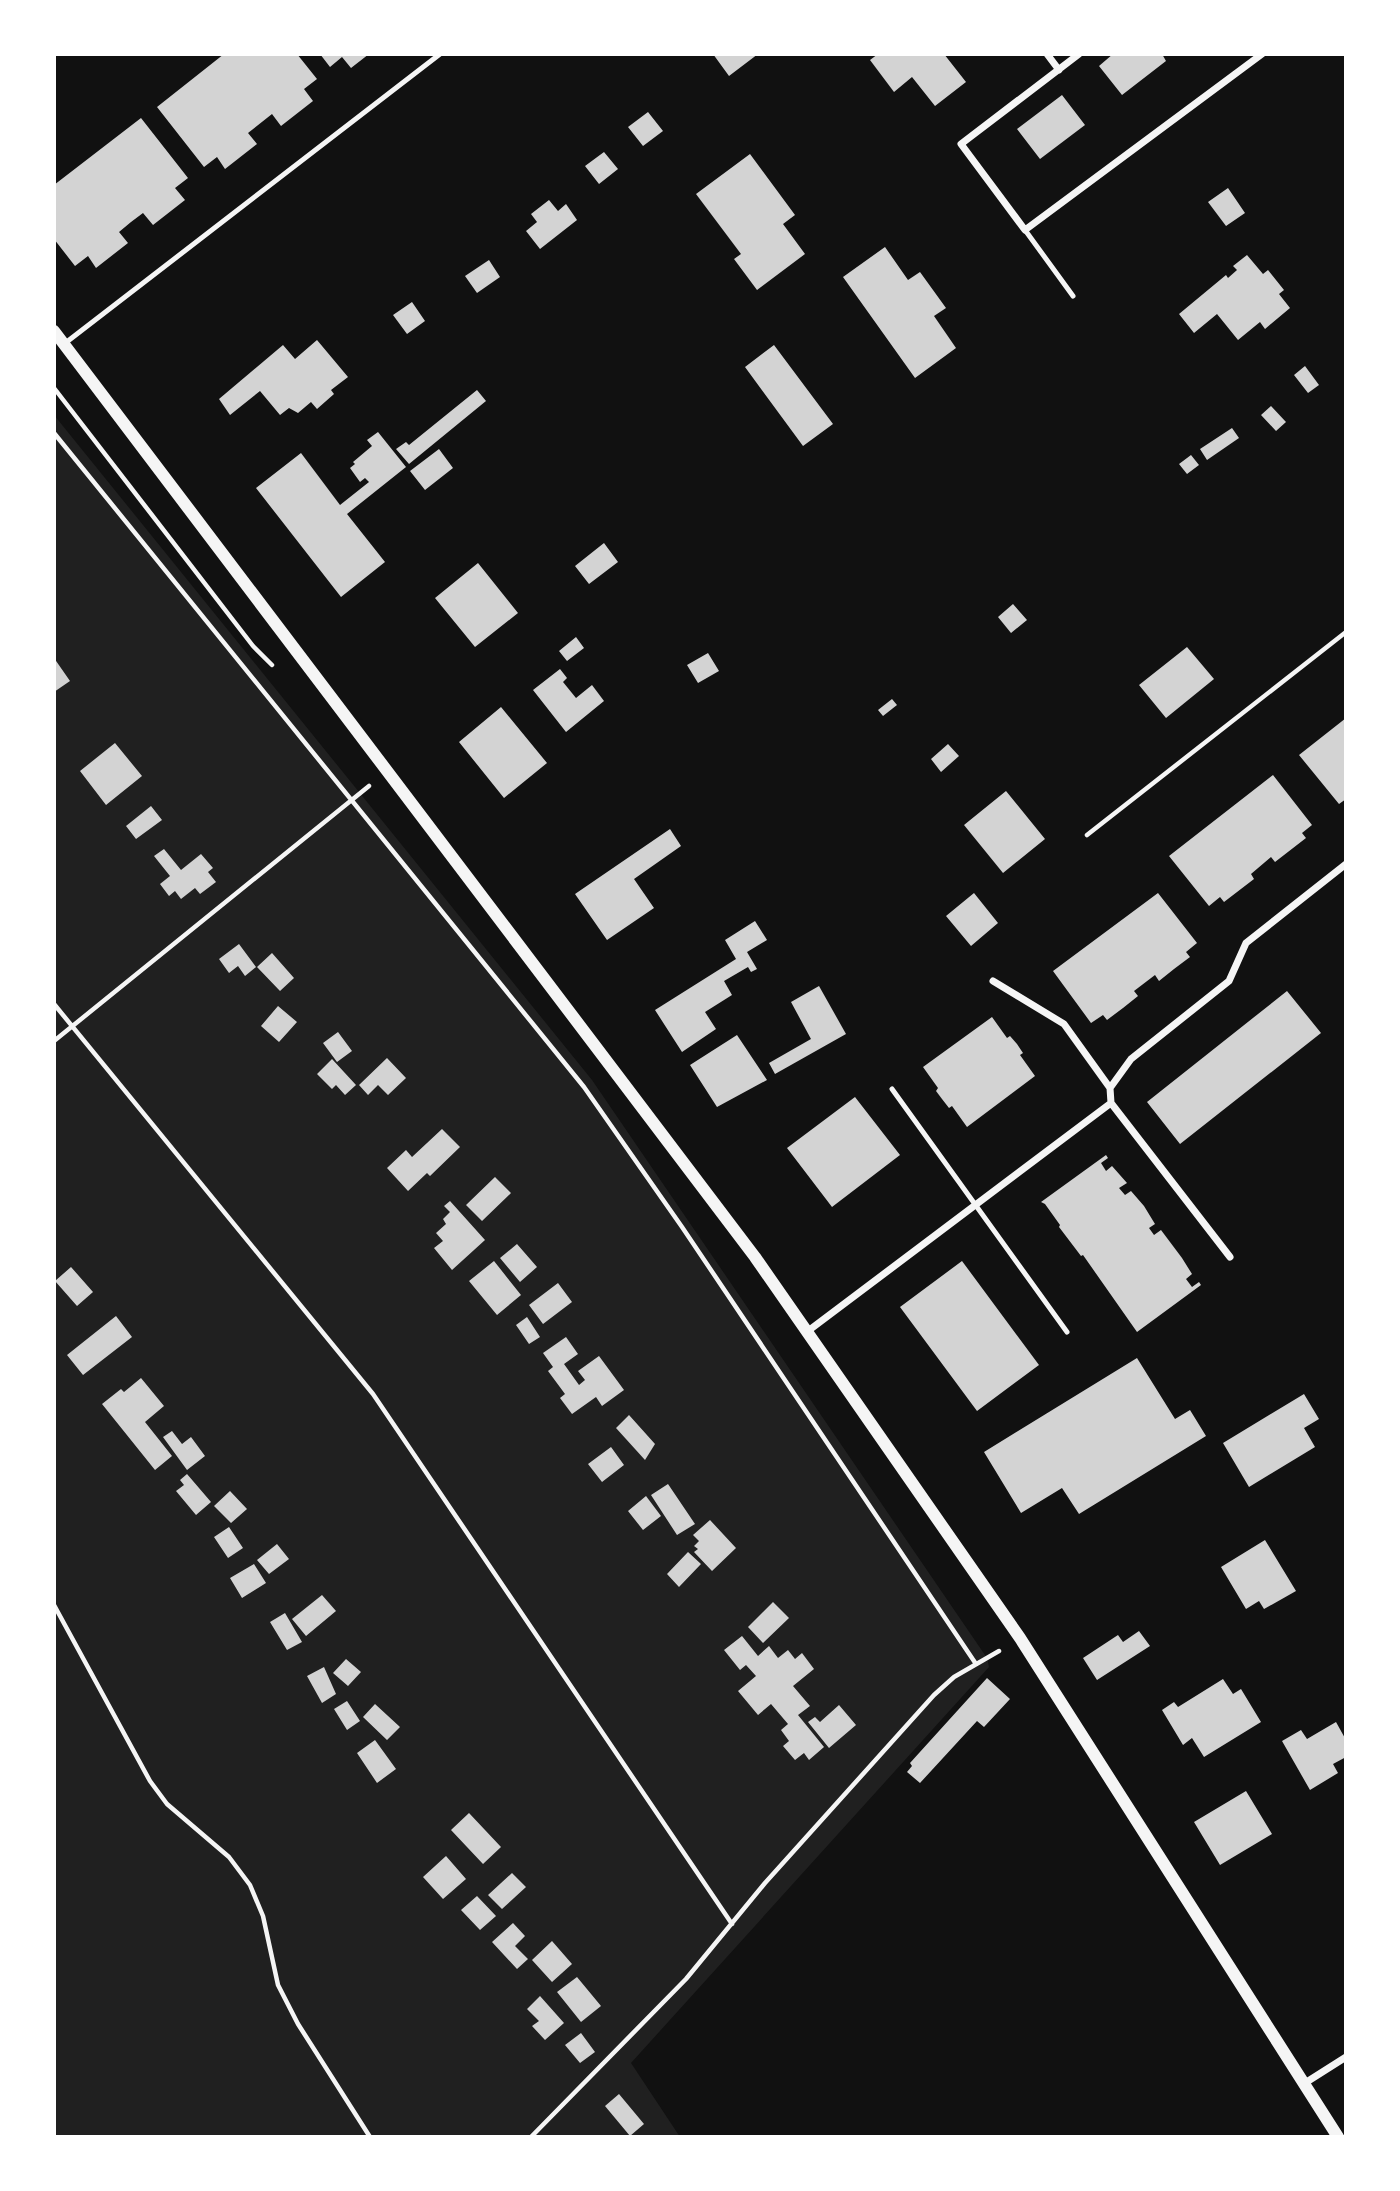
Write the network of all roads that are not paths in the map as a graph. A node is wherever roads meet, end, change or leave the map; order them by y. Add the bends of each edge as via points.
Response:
1 (440, 54) edge
2 (1047, 54) edge
3 (1079, 54) edge
4 (1262, 54) edge
5 (1059, 69) junction
6 (1025, 230) junction
7 (1073, 296) dead end
8 (54, 331) edge
9 (64, 344) junction
10 (1346, 864) edge
11 (993, 981) dead end
12 (1110, 1088) junction
13 (892, 1090) dead end
14 (1111, 1103) junction
15 (977, 1205) junction
16 (1230, 1257) dead end
17 (808, 1331) junction
18 (1067, 1332) dead end
19 (1346, 2057) edge
20 (1305, 2083) junction
21 (1338, 2137) edge

1 - 9 lane
2 - 5 street
3 - 5 street
4 - 6 street
5 - 6 street via 961,144
6 - 7 lane
8 - 9 street
9 - 17 street
10 - 12 street via 1246,943 1229,981 1130,1059
11 - 12 street via 1064,1024
12 - 14 street
13 - 15 lane
14 - 15 street
14 - 16 street
15 - 17 street
15 - 18 lane
17 - 20 street via 1020,1638
19 - 20 street
20 - 21 street

